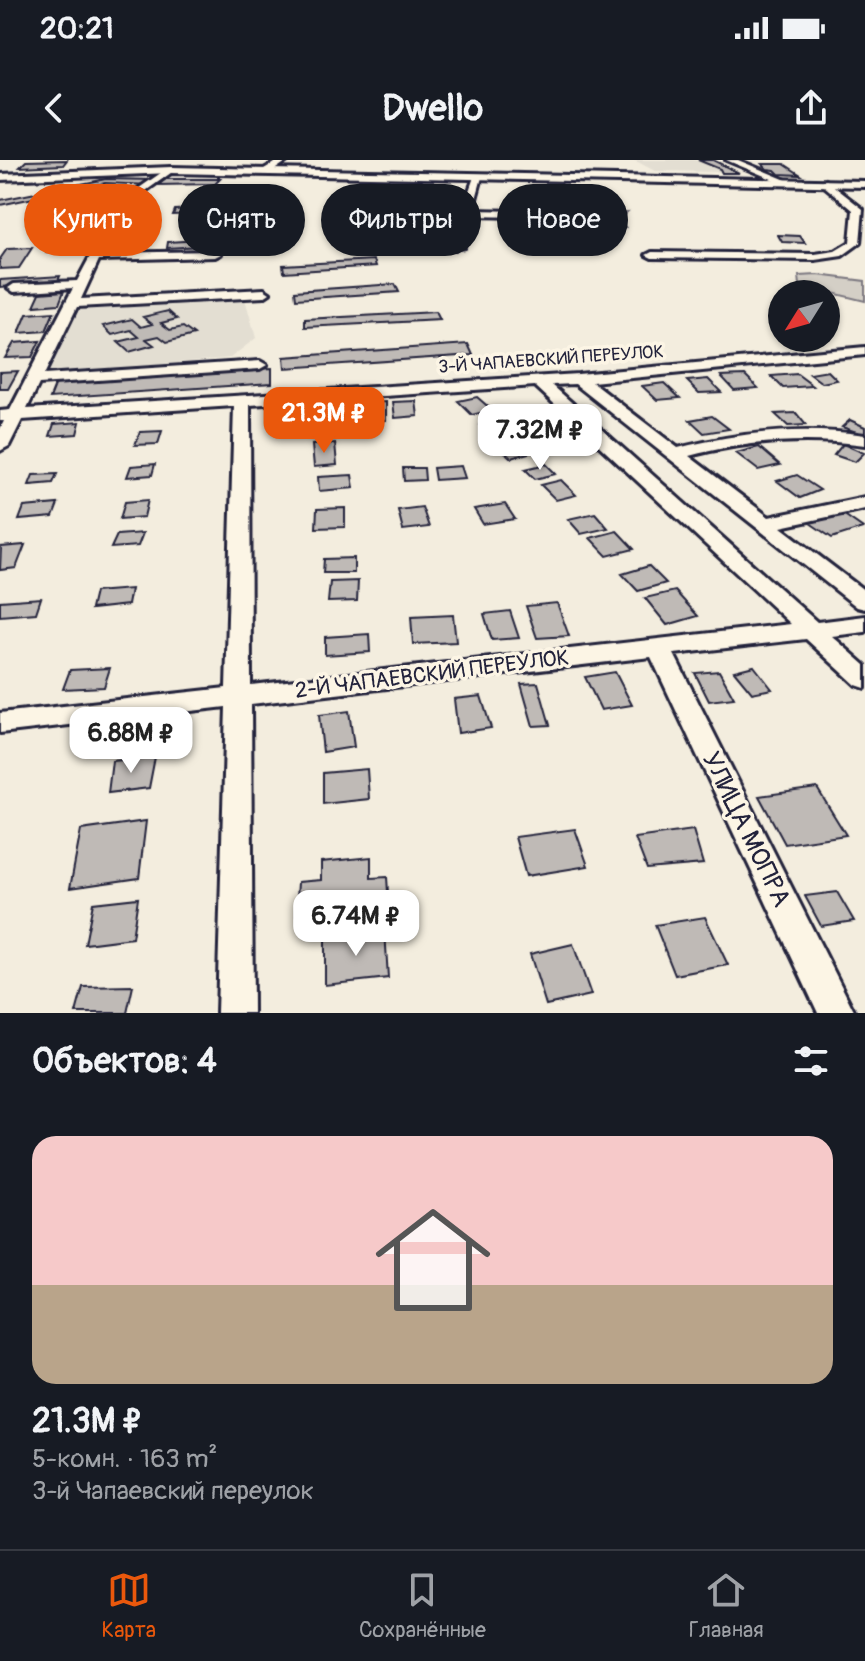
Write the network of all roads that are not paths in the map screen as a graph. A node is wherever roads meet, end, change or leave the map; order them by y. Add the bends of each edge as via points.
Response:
1 (285, 160) edge
2 (730, 160) edge
3 (171, 170) junction
4 (267, 171) junction
5 (0, 177) edge
6 (478, 177) junction
7 (23, 179) junction
8 (787, 182) junction
9 (826, 183) junction
10 (476, 184) edge
11 (865, 184) edge
12 (0, 187) edge
13 (861, 210) edge
14 (178, 255) edge
15 (652, 255) dead end
16 (95, 257) junction
17 (82, 284) junction
18 (14, 288) dead end
19 (264, 293) dead end
20 (74, 303) junction
21 (865, 351) edge
22 (260, 365) dead end
23 (578, 379) junction
24 (32, 380) junction
25 (539, 382) junction
26 (242, 400) junction
27 (7, 415) edge
28 (865, 440) edge
29 (0, 446) edge
30 (677, 454) junction
31 (865, 503) edge
32 (766, 524) junction
33 (865, 602) edge
34 (865, 624) edge
35 (811, 631) junction
36 (658, 646) junction
37 (865, 679) edge
38 (236, 696) junction
39 (0, 723) edge
40 (235, 1013) edge
41 (837, 1013) edge

1 - 4 street
2 - 8 street
3 - 4 main road
3 - 7 main road
3 - 16 street via 122,204
4 - 6 main road
5 - 7 main road
6 - 8 main road
6 - 10 street
7 - 12 main road
8 - 9 main road
9 - 11 main road
9 - 13 street
13 - 15 street via 855,243 838,254
14 - 16 street
16 - 17 street
17 - 18 street
17 - 20 street
19 - 20 street
20 - 24 street
21 - 23 street, 3-Й ЧАПАЕВСКИЙ ПЕРЕУЛОК
22 - 24 street
23 - 25 street, 3-Й ЧАПАЕВСКИЙ ПЕРЕУЛОК
23 - 30 street
24 - 27 street
25 - 26 street, 3-Й ЧАПАЕВСКИЙ ПЕРЕУЛОК
25 - 35 street
26 - 27 street, 3-Й ЧАПАЕВСКИЙ ПЕРЕУЛОК
26 - 38 street
27 - 29 street
28 - 30 street via 814,433 726,440
30 - 32 street
31 - 32 street
32 - 33 street
34 - 35 street, 2-Й ЧАПАЕВСКИЙ ПЕРЕУЛОК
35 - 36 street, 2-Й ЧАПАЕВСКИЙ ПЕРЕУЛОК
35 - 37 street
36 - 38 street, 2-Й ЧАПАЕВСКИЙ ПЕРЕУЛОК
36 - 41 street, УЛИЦА МОПРА
38 - 39 street, 2-Й ЧАПАЕВСКИЙ ПЕРЕУЛОК
38 - 40 street

